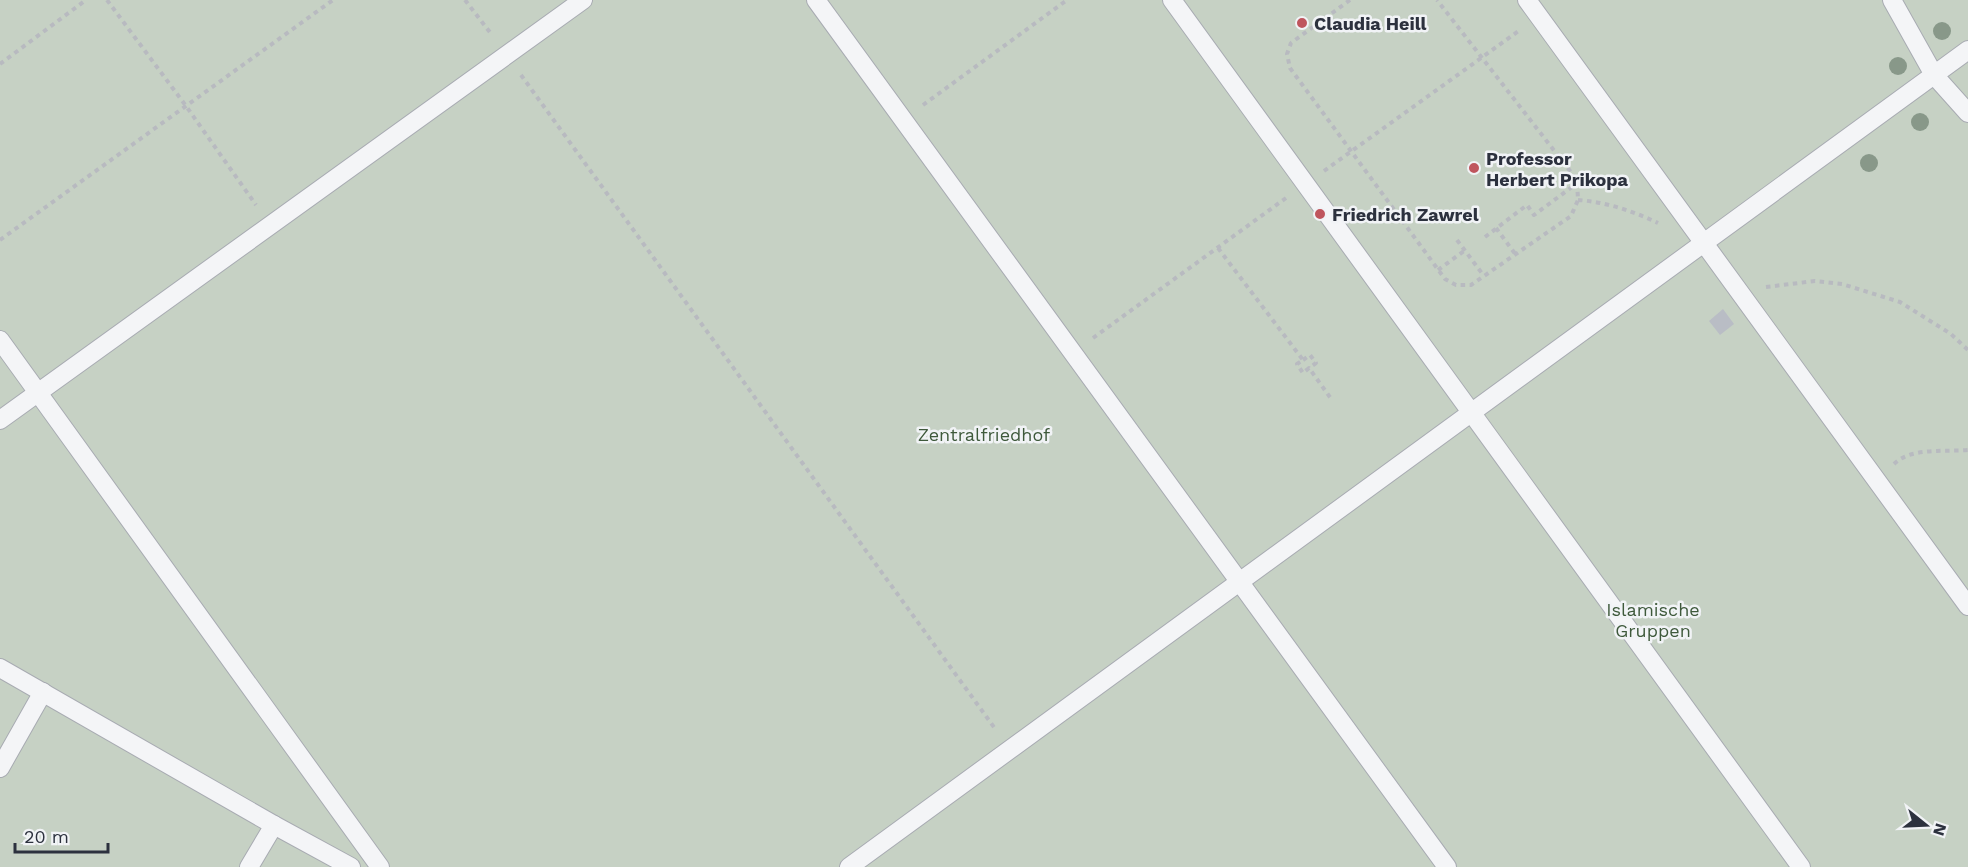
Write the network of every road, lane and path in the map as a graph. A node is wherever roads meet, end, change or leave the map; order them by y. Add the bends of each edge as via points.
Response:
1 (86, 0) edge
2 (107, 0) edge
3 (333, 0) edge
4 (465, 0) edge
5 (582, 0) edge
6 (816, 0) edge
7 (1067, 0) edge
8 (1172, 0) edge
9 (1350, 0) edge
10 (1437, 0) edge
11 (1527, 0) edge
12 (1892, 0) edge
13 (1968, 50) edge
14 (507, 55) junction
15 (0, 64) edge
16 (1934, 75) junction
17 (186, 106) junction
18 (1968, 113) edge
19 (903, 119) junction
20 (1577, 184) junction
21 (1578, 200) junction
22 (1659, 223) dead end
23 (271, 225) junction
24 (1496, 228) junction
25 (1485, 237) dead end
26 (0, 240) edge
27 (1456, 240) dead end
28 (1703, 243) junction
29 (1218, 248) dead end
30 (1464, 250) junction
31 (1516, 255) junction
32 (1438, 270) junction
33 (1484, 276) junction
34 (1738, 291) junction
35 (0, 340) edge
36 (1968, 350) edge
37 (1303, 360) junction
38 (1309, 368) junction
39 (38, 392) junction
40 (1332, 400) dead end
41 (1471, 412) junction
42 (0, 420) edge
43 (1968, 450) edge
44 (1877, 481) junction
45 (1239, 581) junction
46 (1968, 606) edge
47 (0, 668) edge
48 (43, 692) junction
49 (1010, 749) junction
50 (0, 768) edge
51 (274, 825) junction
52 (249, 867) edge
53 (351, 867) edge
54 (380, 867) edge
55 (849, 867) edge
56 (1447, 867) edge
57 (1801, 867) edge

1 - 15 path
2 - 17 path
3 - 17 path
4 - 14 path
5 - 14 lane
6 - 19 lane
7 - 19 path
8 - 41 lane
9 - 32 path via 1291,43 1287,54 1290,68
10 - 20 path
11 - 28 lane
12 - 16 lane
13 - 16 lane
14 - 23 lane
14 - 49 path
16 - 18 lane
16 - 28 lane
17 - 23 path
17 - 26 path
19 - 45 lane
20 - 21 path
20 - 24 path via 1534,215 1527,205
21 - 22 path via 1594,201
21 - 31 path via 1571,216
23 - 39 lane
24 - 25 path
24 - 31 path
27 - 30 path
28 - 34 lane
28 - 41 lane
29 - 37 path
30 - 32 path
30 - 33 path
31 - 33 path
32 - 33 path via 1456,285 1471,285
34 - 36 path via 1815,281 1842,284 1900,302 1951,334
34 - 44 lane
35 - 39 lane
37 - 38 path via 1297,364 1303,373
37 - 38 path via 1310,355 1316,363
38 - 40 path
39 - 42 lane
39 - 54 lane
41 - 45 lane
41 - 57 lane
43 - 44 path via 1901,458
44 - 46 lane
45 - 49 lane
45 - 56 lane
47 - 48 lane
48 - 50 lane
48 - 51 lane
49 - 55 lane
51 - 52 lane
51 - 53 lane

